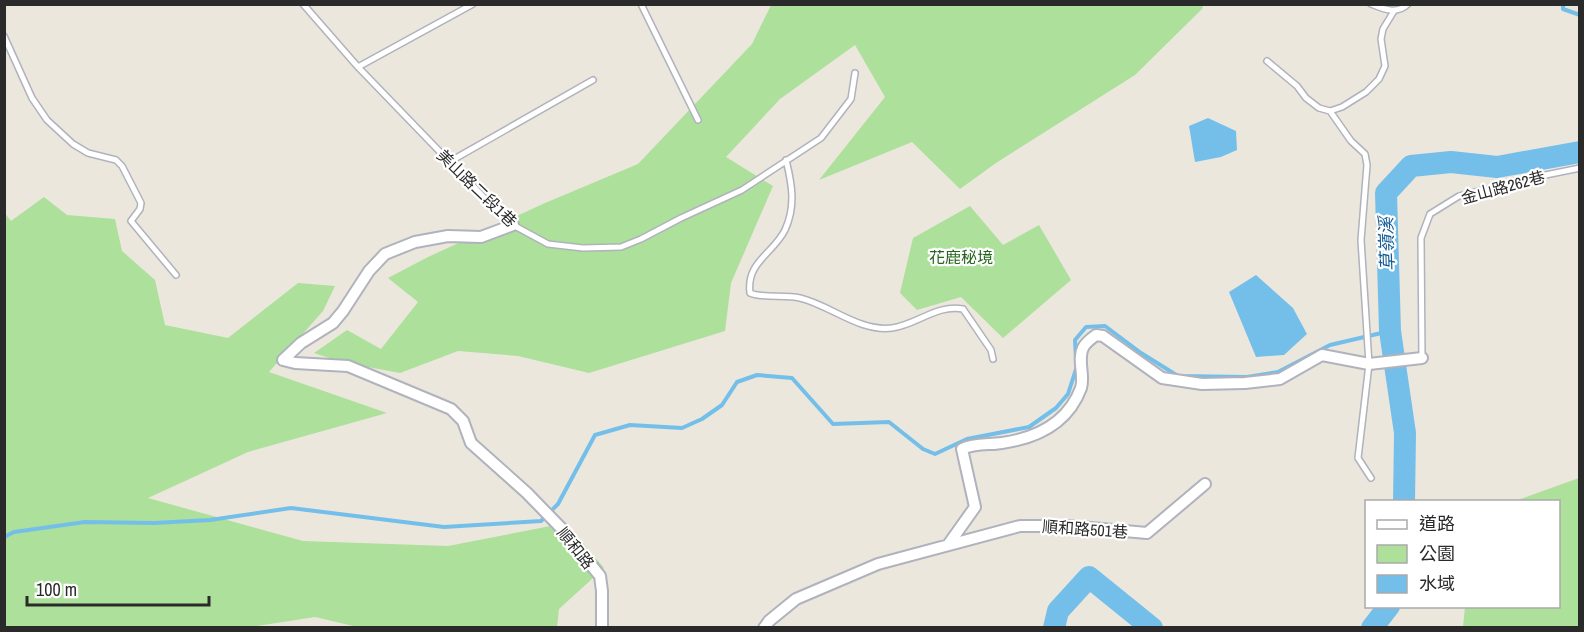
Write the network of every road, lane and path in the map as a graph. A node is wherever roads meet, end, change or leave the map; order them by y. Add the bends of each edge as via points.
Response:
1 (303, 4) edge
2 (473, 4) edge
3 (641, 4) edge
4 (1371, 4) edge
5 (1408, 4) edge
6 (1394, 11) junction
7 (4, 36) edge
8 (1267, 62) dead end
9 (358, 68) junction
10 (855, 73) dead end
11 (593, 80) dead end
12 (1330, 111) junction
13 (698, 120) dead end
14 (786, 160) junction
15 (448, 162) junction
16 (1580, 168) edge
17 (513, 225) junction
18 (176, 275) dead end
19 (1422, 358) joint
20 (993, 359) dead end
21 (1369, 363) junction
22 (1371, 478) dead end
23 (1205, 484) dead end
24 (948, 545) junction
25 (602, 627) edge
26 (764, 627) edge

1 - 9 lane, 美山路二段1巷
2 - 9 lane
3 - 13 lane
4 - 6 lane
5 - 6 lane
6 - 12 lane via 1383,29 1385,66 1379,79 1366,92
7 - 18 lane via 32,98 48,120 73,144 88,153 116,160 122,166 141,203 131,220
8 - 12 lane via 1306,98
9 - 15 lane, 美山路二段1巷
10 - 14 lane, 美山路二段1巷 via 851,99 821,138
11 - 15 lane
12 - 21 lane via 1365,154 1367,165 1361,240
14 - 17 lane, 美山路二段1巷 via 742,190 621,247 548,244
14 - 20 lane via 793,186 791,208 785,229 748,281 750,293 757,297 784,295 803,299 862,324 889,328 931,313 963,309
15 - 17 lane, 美山路二段1巷
16 - 19 lane, 金山路262巷 via 1459,196 1430,214 1421,238
17 - 25 street, 順和路 via 481,237 415,242 385,254 333,323 284,360 348,366 451,409 463,422 471,443 542,508 600,576
19 - 21 street
21 - 22 lane via 1358,459
21 - 24 street via 1322,356 1280,379 1202,384 1162,378 1096,335 1083,347 1084,380 1078,397 1062,419 1036,436 1001,444 972,444 962,449 975,507
23 - 24 street, 順和路501巷 via 1147,533 1020,526
24 - 26 street, 順和路501巷 via 878,564 796,599

